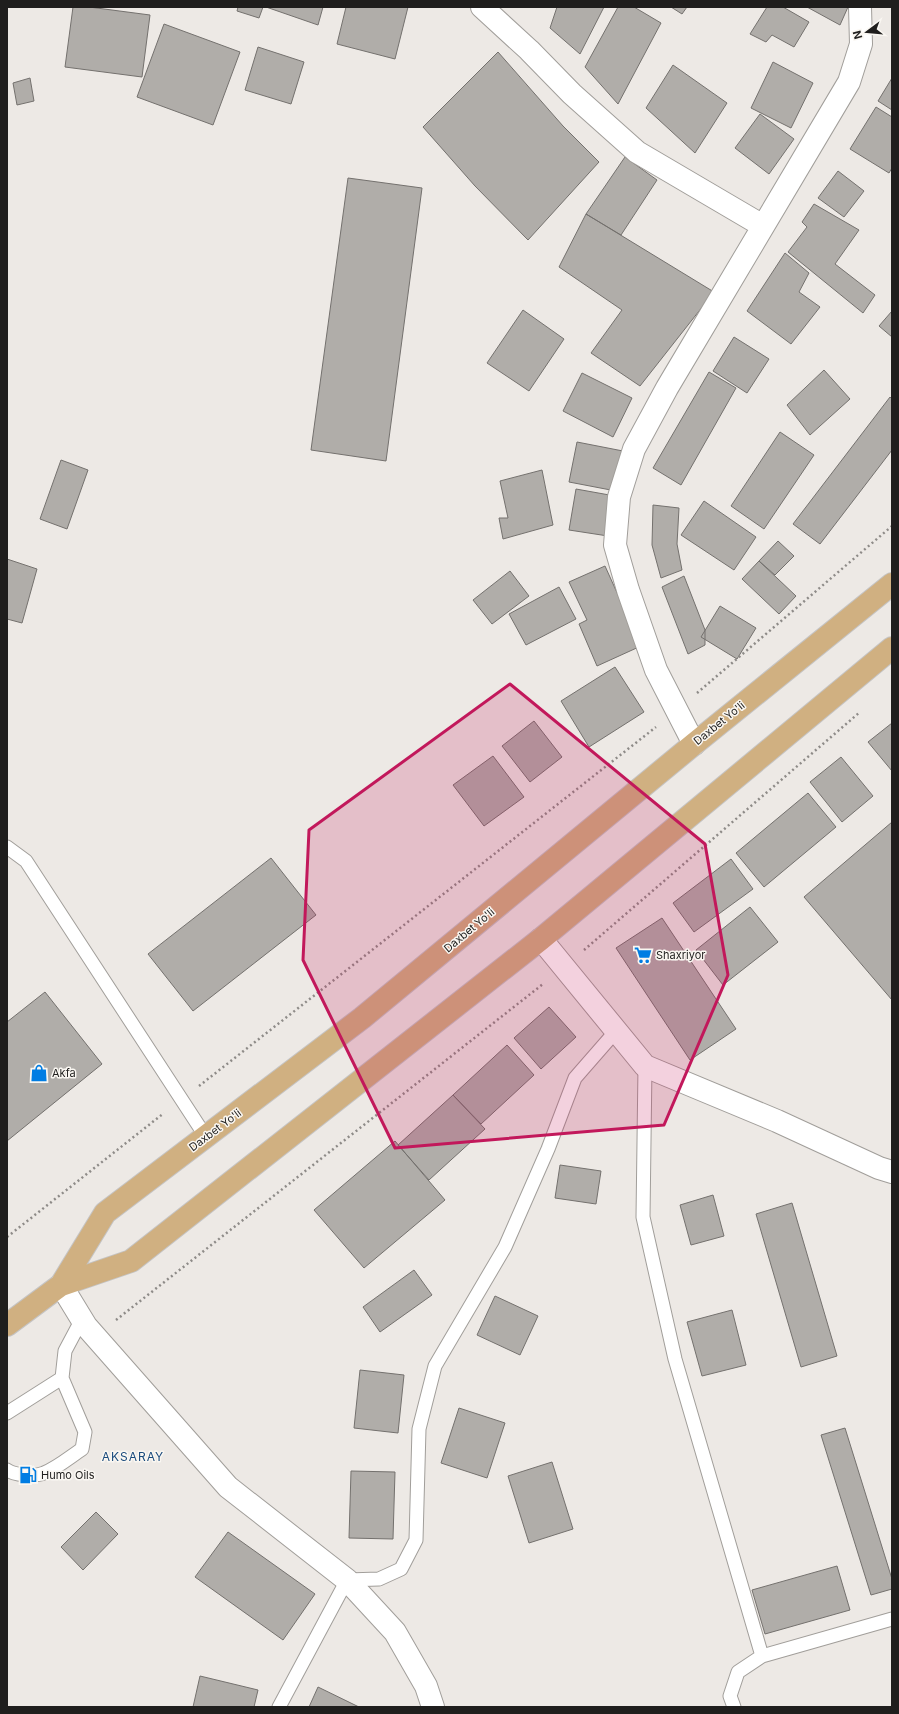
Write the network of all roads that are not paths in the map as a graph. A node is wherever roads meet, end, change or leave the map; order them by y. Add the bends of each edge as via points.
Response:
1 (482, 7) edge
2 (860, 7) edge
3 (763, 226) junction
4 (892, 584) edge
5 (892, 648) edge
6 (694, 744) junction
7 (7, 847) edge
8 (541, 939) junction
9 (616, 1030) junction
10 (645, 1066) junction
11 (206, 1137) junction
12 (892, 1172) edge
13 (61, 1285) junction
14 (82, 1319) junction
15 (7, 1325) edge
16 (62, 1378) junction
17 (7, 1413) edge
18 (7, 1470) edge
19 (347, 1580) junction
20 (892, 1619) edge
21 (762, 1656) junction
22 (279, 1707) edge
23 (433, 1707) edge
24 (734, 1707) edge

1 - 3 street via 572,94 637,152
2 - 3 street via 861,44 849,82
3 - 6 street via 634,449 619,497 615,545 628,590 656,670
4 - 6 main road, Daxbet Yo'li
5 - 8 main road, Daxbet Yo'li
6 - 11 main road, Daxbet Yo'li via 362,1018
7 - 11 lane via 26,861
8 - 9 street
8 - 13 main road, Daxbet Yo'li via 131,1261
9 - 10 street
9 - 19 lane via 575,1078 548,1149 505,1247 435,1366 419,1429 416,1540 400,1569 378,1579
10 - 12 street
10 - 21 lane via 643,1217 675,1359
11 - 13 main road, Daxbet Yo'li via 105,1213
13 - 14 street
13 - 15 main road, Daxbet Yo'li
14 - 16 lane via 65,1351
14 - 19 street via 228,1487
16 - 17 lane
16 - 18 lane via 85,1432 82,1449 43,1474 23,1474
19 - 22 lane
19 - 23 street via 395,1632 426,1686
20 - 21 lane
21 - 24 lane via 738,1672 730,1696

